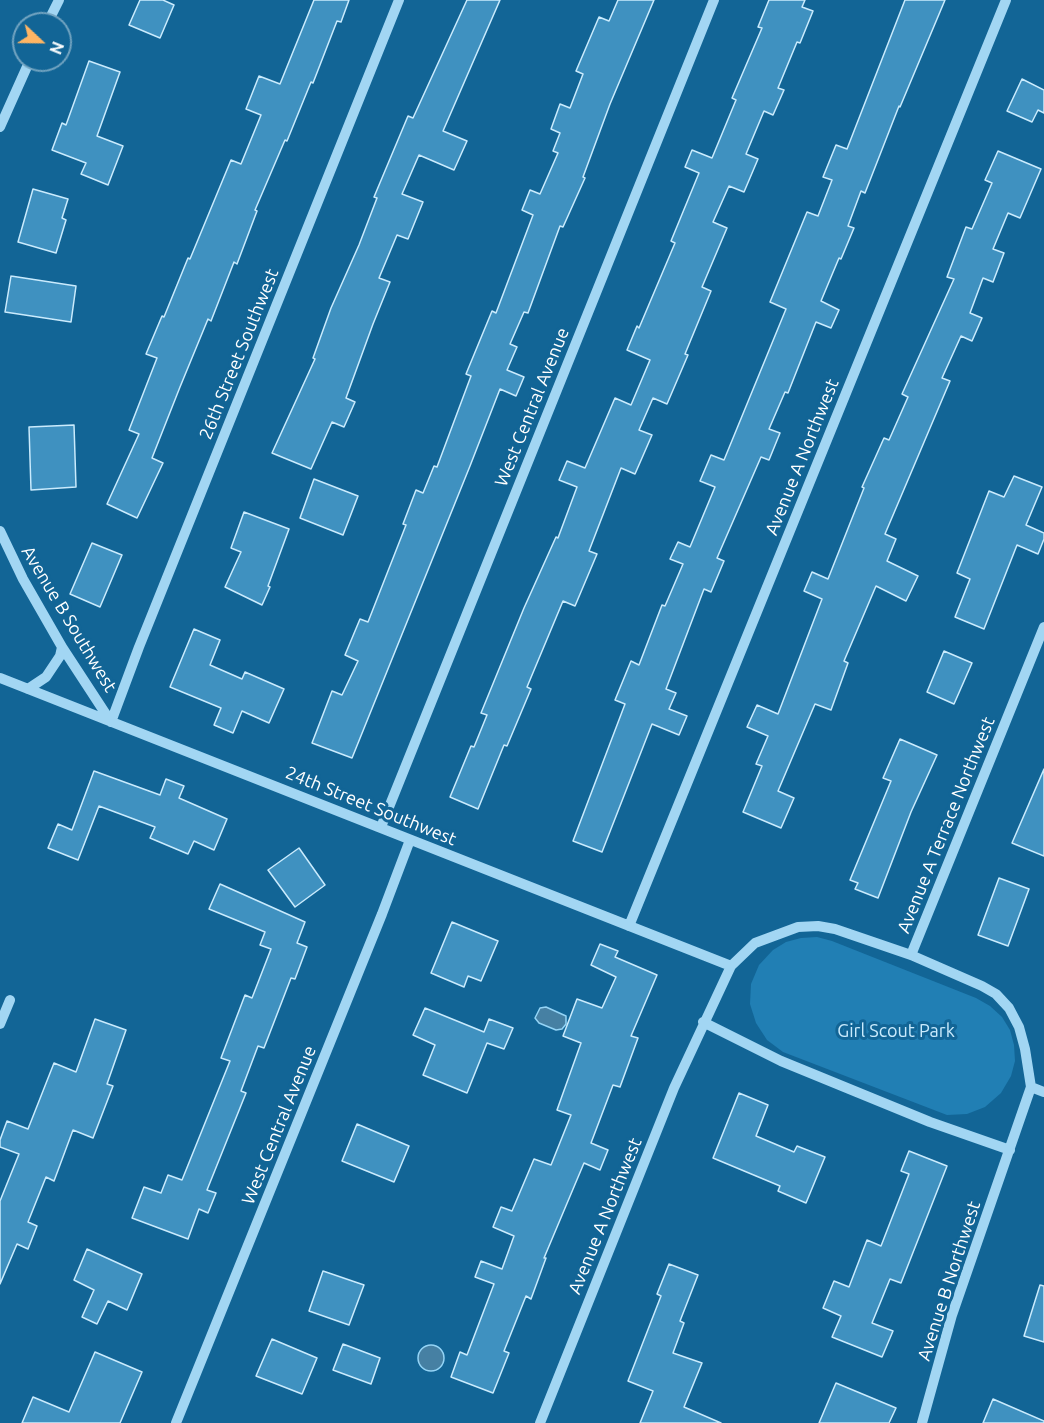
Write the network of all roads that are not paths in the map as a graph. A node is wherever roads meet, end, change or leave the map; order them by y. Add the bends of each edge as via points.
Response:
1 (399, 0) edge
2 (714, 0) edge
3 (1006, 0) edge
4 (25, 72) edge
5 (0, 127) edge
6 (0, 531) edge
7 (1044, 627) edge
8 (62, 646) junction
9 (0, 678) edge
10 (28, 689) junction
11 (111, 722) junction
12 (381, 827) junction
13 (410, 840) junction
14 (629, 926) junction
15 (911, 955) junction
16 (730, 966) junction
17 (10, 1000) dead end
18 (703, 1022) junction
19 (0, 1024) edge
20 (1031, 1088) junction
21 (1044, 1092) edge
22 (1010, 1150) junction
23 (176, 1423) edge
24 (540, 1423) edge
25 (922, 1423) edge

1 - 11 street, 26th Street Southwest
2 - 12 street, West Central Avenue
3 - 14 street, Avenue A Northwest
4 - 5 street
6 - 8 street, Avenue B Southwest via 22,579
7 - 15 street, Avenue A Terrace Northwest
8 - 10 street via 46,677
8 - 11 street, Avenue B Southwest
9 - 10 street, 24th Street Southwest
10 - 11 street, 24th Street Southwest
11 - 12 street, 24th Street Southwest
12 - 13 street, 24th Street Southwest
13 - 14 street, 24th Street Southwest
13 - 23 street, West Central Avenue
14 - 16 street, 24th Street Southwest
15 - 16 street via 835,929 798,927 755,943
15 - 20 street, Avenue A Terrace Northwest via 982,986 1009,1008 1019,1027
16 - 18 street, Avenue A Northwest
17 - 19 street
18 - 22 street via 781,1061
18 - 24 street, Avenue A Northwest
20 - 21 street
20 - 22 street, Avenue B Northwest
22 - 25 street, Avenue B Northwest via 952,1315

